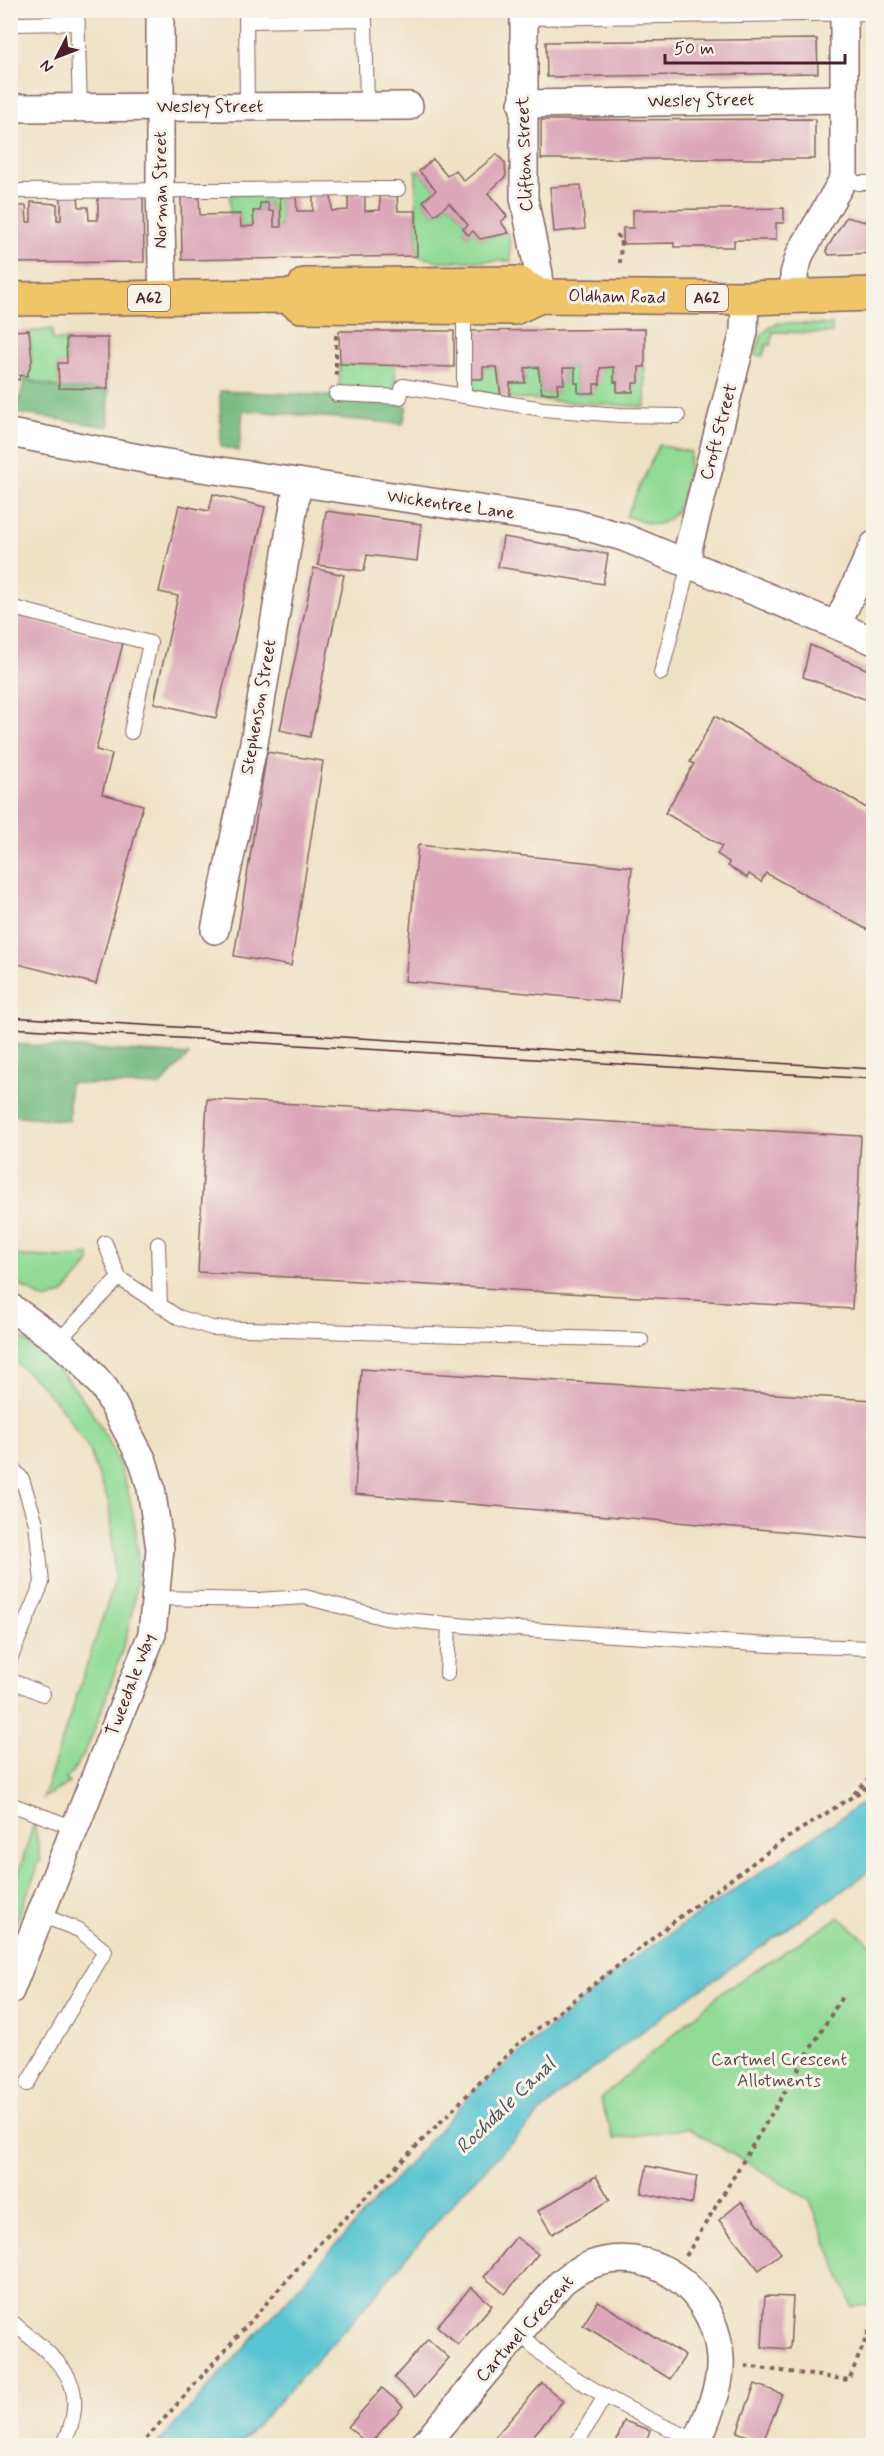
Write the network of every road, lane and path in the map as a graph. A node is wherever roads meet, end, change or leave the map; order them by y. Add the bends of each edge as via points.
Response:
1 (160, 10) edge
2 (844, 12) edge
3 (873, 13) edge
4 (524, 14) edge
5 (246, 16) edge
6 (77, 17) edge
7 (10, 24) edge
8 (844, 99) junction
9 (522, 104) junction
10 (367, 106) junction
11 (409, 106) dead end
12 (80, 107) junction
13 (160, 107) junction
14 (247, 107) junction
15 (10, 108) edge
16 (844, 178) junction
17 (873, 183) edge
18 (398, 189) dead end
19 (160, 190) junction
20 (10, 191) edge
21 (616, 235) dead end
22 (620, 263) dead end
23 (873, 294) edge
24 (288, 296) junction
25 (540, 296) junction
26 (795, 297) junction
27 (163, 298) junction
28 (745, 298) junction
29 (10, 299) edge
30 (464, 309) junction
31 (336, 329) dead end
32 (336, 394) joint
33 (464, 394) junction
34 (678, 416) dead end
35 (10, 433) edge
36 (298, 482) junction
37 (873, 544) edge
38 (689, 564) junction
39 (10, 607) edge
40 (837, 625) junction
41 (873, 641) edge
42 (661, 673) dead end
43 (131, 732) dead end
44 (215, 930) dead end
45 (105, 1243) dead end
46 (158, 1244) dead end
47 (119, 1278) junction
48 (160, 1306) junction
49 (10, 1308) edge
50 (641, 1340) dead end
51 (58, 1341) junction
52 (10, 1465) edge
53 (157, 1598) junction
54 (449, 1624) junction
55 (17, 1628) edge
56 (873, 1648) edge
57 (10, 1659) edge
58 (447, 1674) dead end
59 (10, 1680) edge
60 (43, 1694) dead end
61 (873, 1773) edge
62 (873, 1783) edge
63 (851, 1797) junction
64 (10, 1804) edge
65 (75, 1828) junction
66 (41, 1915) junction
67 (10, 1991) edge
68 (843, 1995) dead end
69 (27, 2084) dead end
70 (675, 2274) junction
71 (10, 2320) edge
72 (519, 2333) junction
73 (873, 2333) edge
74 (736, 2365) dead end
75 (605, 2396) junction
76 (697, 2443) edge
77 (63, 2445) edge
78 (140, 2445) edge
79 (423, 2445) edge
80 (575, 2445) edge

1 - 13 street, Norman Street
2 - 3 lane
2 - 4 lane
2 - 8 street
4 - 9 street, Clifton Street
5 - 10 lane via 365,19
5 - 14 lane
6 - 7 lane
6 - 12 lane
8 - 9 street, Wesley Street
8 - 16 street
9 - 25 street, Clifton Street via 524,198
10 - 11 street, Wesley Street
10 - 14 street, Wesley Street
12 - 13 street, Wesley Street
12 - 15 street, Wesley Street
13 - 14 street, Wesley Street
13 - 19 street, Norman Street
16 - 17 lane
16 - 26 street via 800,254 794,274
18 - 19 lane
19 - 20 lane
19 - 27 street, Norman Street
21 - 22 path via 621,238
23 - 26 highway, Oldham Road / A62
24 - 25 highway, Oldham Road / A62 via 297,285 518,283
24 - 27 highway, Oldham Road / A62
24 - 30 highway, Oldham Road / A62 via 301,306
25 - 28 highway, Oldham Road / A62
25 - 30 highway, Oldham Road / A62 via 514,308
26 - 28 highway, Oldham Road / A62
27 - 29 highway, Oldham Road / A62
28 - 38 street, Croft Street via 744,332 688,549
30 - 33 lane
31 - 32 path
32 - 33 lane via 399,397 403,386
33 - 34 lane via 543,409
35 - 36 street, Wickentree Lane via 154,461
36 - 38 street, Wickentree Lane via 573,523 623,537
36 - 44 street, Stephenson Street via 254,743
37 - 40 street
38 - 40 street, Wickentree Lane
38 - 42 lane
39 - 43 lane via 150,643
40 - 41 street, Wickentree Lane
45 - 47 lane
46 - 48 lane
47 - 48 lane
47 - 51 lane
48 - 50 lane via 178,1317 212,1328
49 - 51 street, Tweedale Way
51 - 53 street, Tweedale Way via 105,1389 143,1461 160,1549
52 - 55 lane via 22,1479 36,1523 42,1583
53 - 54 lane via 305,1598 385,1618
53 - 65 street, Tweedale Way via 152,1634
54 - 56 lane
54 - 58 lane
55 - 57 lane
59 - 60 lane
61 - 63 path
62 - 63 path
63 - 78 path via 685,1912 518,2044 318,2245
64 - 65 lane
65 - 66 street, Tweedale Way
66 - 67 street, Tweedale Way
66 - 69 lane via 79,1930 105,1951
68 - 70 path
70 - 72 street, Cartmel Crescent via 628,2260 590,2264 561,2283
70 - 76 street, Cartmel Crescent via 702,2302 718,2337 718,2383
71 - 77 lane via 63,2367 75,2389
72 - 75 lane via 552,2363
72 - 79 street, Cartmel Crescent
73 - 74 path via 869,2331 849,2380
75 - 76 lane
75 - 80 lane

